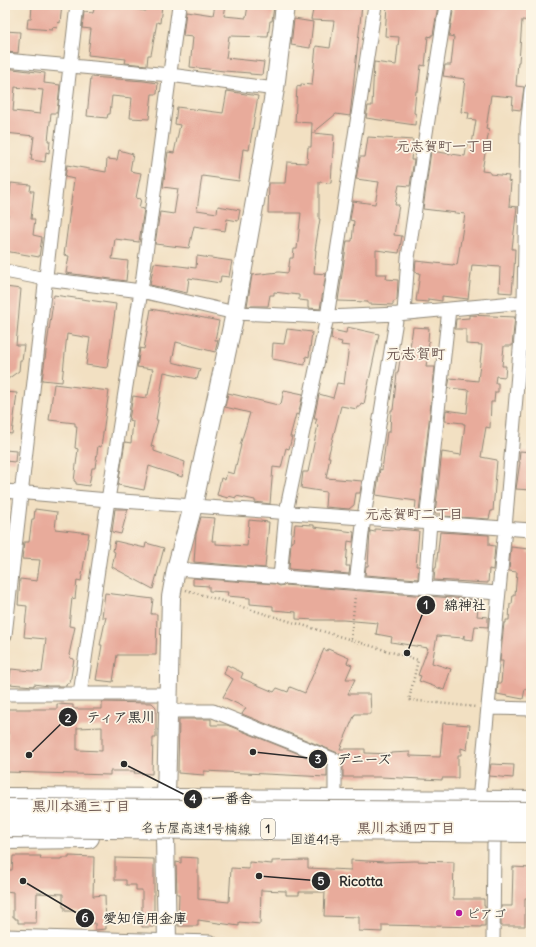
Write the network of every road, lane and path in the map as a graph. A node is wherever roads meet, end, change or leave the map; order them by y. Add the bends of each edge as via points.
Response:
1 (77, 5) edge
2 (179, 5) edge
3 (285, 5) edge
4 (375, 5) edge
5 (446, 5) edge
6 (5, 60) edge
7 (70, 65) junction
8 (170, 76) junction
9 (275, 89) junction
10 (531, 90) edge
11 (5, 271) edge
12 (46, 278) junction
13 (141, 291) junction
14 (528, 302) edge
15 (449, 309) junction
16 (235, 313) junction
17 (400, 313) junction
18 (328, 317) junction
19 (5, 491) edge
20 (21, 492) junction
21 (108, 500) junction
22 (193, 506) junction
23 (286, 512) junction
24 (364, 517) junction
25 (428, 522) junction
26 (505, 528) junction
27 (531, 530) edge
28 (174, 577) junction
29 (280, 578) junction
30 (356, 583) junction
31 (425, 588) junction
32 (498, 593) junction
33 (5, 635) edge
34 (351, 639) junction
35 (5, 694) edge
36 (80, 694) junction
37 (168, 702) junction
38 (488, 708) junction
39 (531, 709) edge
40 (5, 799) edge
41 (166, 799) junction
42 (335, 800) junction
43 (479, 801) junction
44 (531, 802) edge
45 (5, 810) edge
46 (531, 813) edge
47 (5, 826) edge
48 (531, 831) edge
49 (165, 837) junction
50 (5, 838) edge
51 (494, 840) junction
52 (531, 841) edge
53 (5, 936) edge
54 (167, 942) edge
55 (211, 942) edge
56 (493, 942) edge

1 - 7 street
2 - 8 street
3 - 9 street
4 - 18 street
5 - 17 street
6 - 7 street
7 - 8 street
7 - 12 street
8 - 9 street
8 - 13 street
9 - 16 street
10 - 14 street via 527,128
11 - 12 street
12 - 13 street
12 - 20 street
13 - 16 street
13 - 21 street
14 - 15 street
14 - 26 street
15 - 17 street
15 - 25 street
16 - 18 street
16 - 22 street
17 - 18 street
17 - 24 street
18 - 23 street
19 - 20 street
20 - 21 street
20 - 33 street
21 - 22 street
21 - 36 street
22 - 23 street
22 - 28 street
23 - 24 street
23 - 29 street
24 - 25 street
24 - 30 street
25 - 26 street
25 - 31 street
26 - 27 street
26 - 32 street
28 - 29 street
28 - 34 path
28 - 37 street via 170,597
29 - 30 street
30 - 31 street
30 - 34 path
31 - 32 street
32 - 38 street
34 - 38 path via 418,660 409,700
35 - 36 street
36 - 37 street
37 - 41 street
37 - 42 street via 213,712 335,760
38 - 39 street
38 - 43 street
40 - 41 highway
41 - 42 highway
41 - 49 street
42 - 43 highway
43 - 44 highway
45 - 46 highway, 名古屋高速1号楠線 / 1, bridge
47 - 48 highway, 名古屋高速1号楠線 / 1, bridge
49 - 50 highway, 国道41号
49 - 51 highway, 国道41号
49 - 54 street
51 - 52 highway, 国道41号
51 - 56 street
53 - 54 street
54 - 55 street

